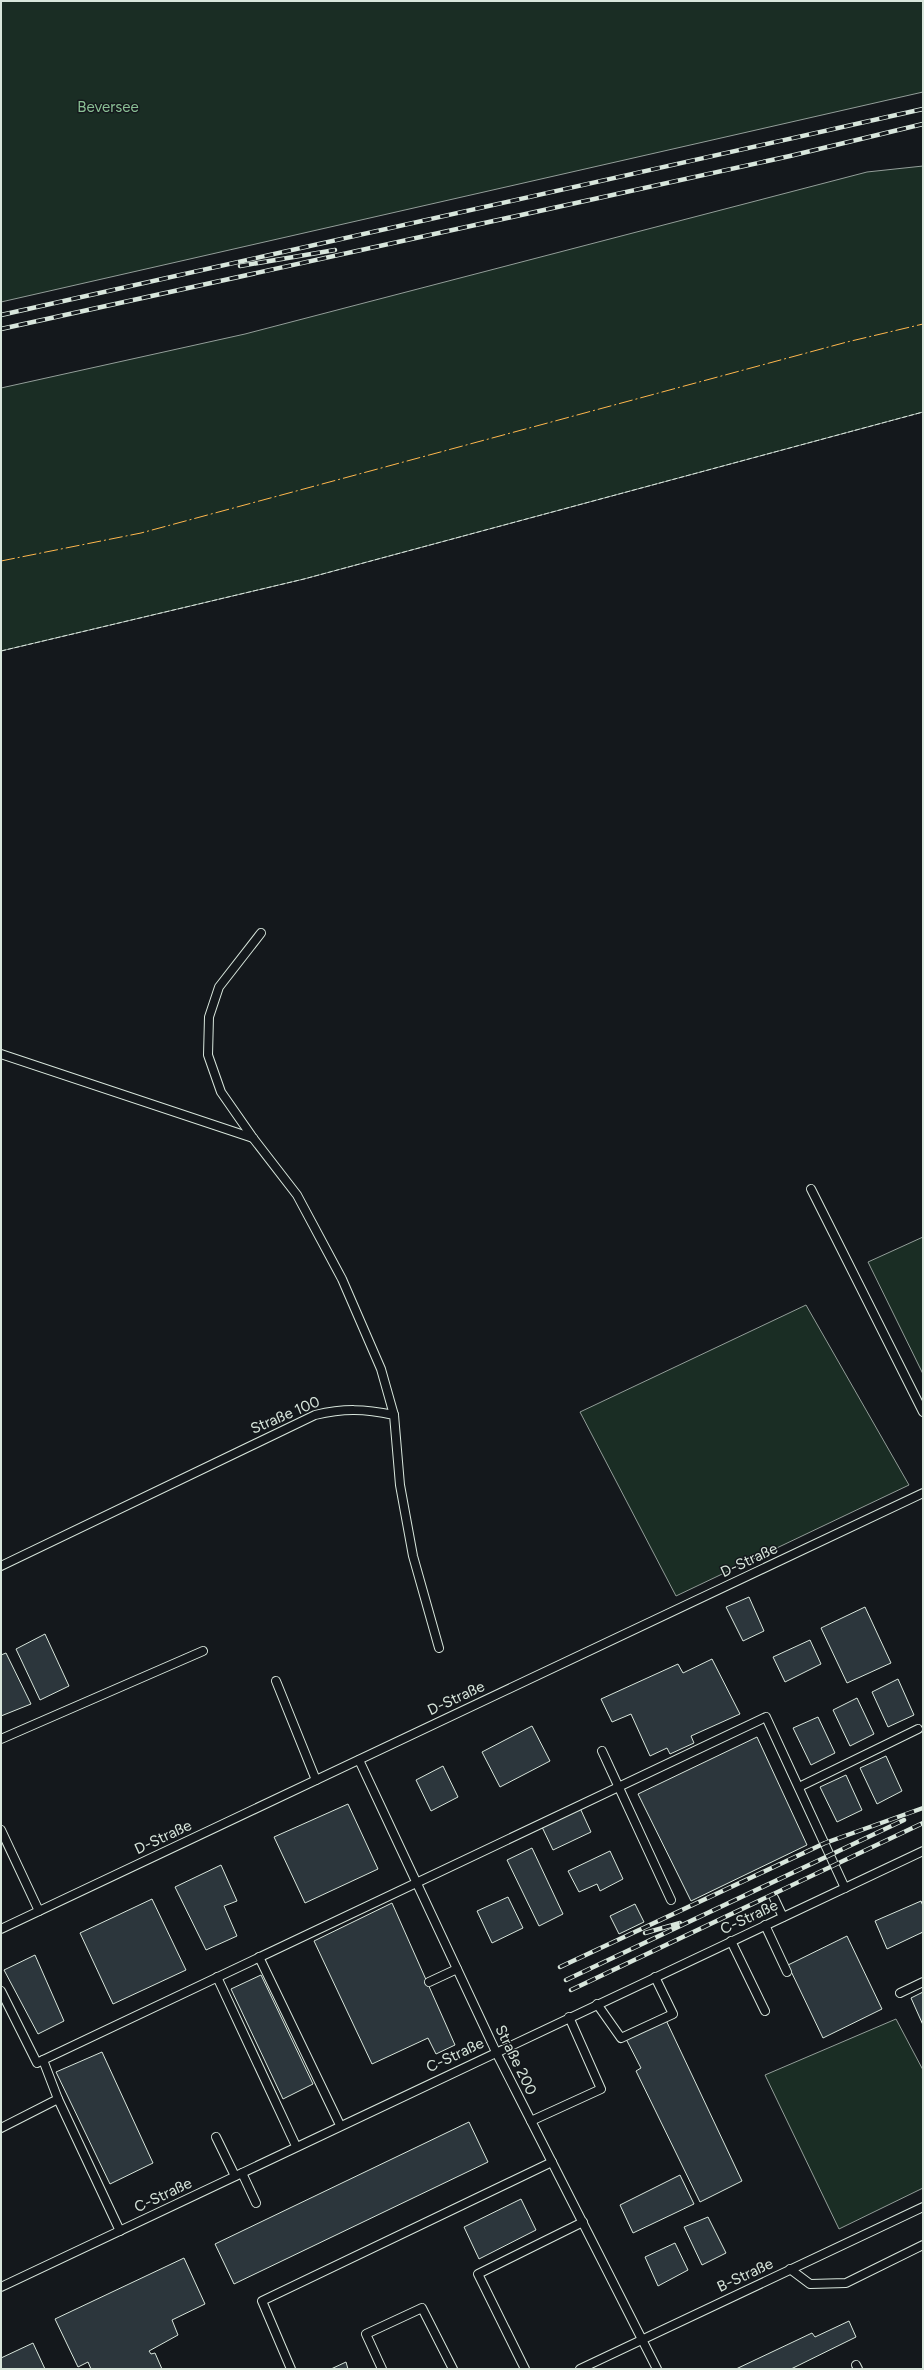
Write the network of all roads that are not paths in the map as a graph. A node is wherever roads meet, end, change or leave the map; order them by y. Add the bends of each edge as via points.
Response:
1 (261, 933) dead end
2 (1, 1054) edge
3 (253, 1138) junction
4 (811, 1189) dead end
5 (923, 1412) edge
6 (394, 1415) junction
7 (923, 1493) edge
8 (1, 1566) edge
9 (439, 1648) dead end
10 (203, 1651) dead end
11 (276, 1681) dead end
12 (918, 1729) dead end
13 (1, 1739) edge
14 (602, 1751) dead end
15 (358, 1760) junction
16 (316, 1780) junction
17 (619, 1787) junction
18 (799, 1787) junction
19 (1, 1830) edge
20 (923, 1851) edge
21 (416, 1883) junction
22 (845, 1888) junction
23 (774, 1898) dead end
24 (671, 1900) dead end
25 (39, 1911) junction
26 (783, 1917) junction
27 (765, 1925) junction
28 (1, 1929) edge
29 (732, 1941) junction
30 (259, 1957) junction
31 (457, 1969) junction
32 (787, 1972) dead end
33 (655, 1976) junction
34 (217, 1977) junction
35 (429, 1982) dead end
36 (923, 1982) edge
37 (1, 1991) edge
38 (900, 1993) dead end
39 (597, 2004) junction
40 (765, 2011) dead end
41 (569, 2017) junction
42 (496, 2052) junction
43 (43, 2060) junction
44 (58, 2100) junction
45 (531, 2121) junction
46 (340, 2125) junction
47 (1, 2128) edge
48 (216, 2138) dead end
49 (296, 2146) junction
50 (552, 2162) junction
51 (238, 2174) junction
52 (256, 2203) dead end
53 (923, 2207) edge
54 (583, 2222) junction
55 (120, 2231) junction
56 (923, 2245) edge
57 (790, 2269) junction
58 (1, 2287) edge
59 (642, 2338) junction
60 (291, 2369) edge
61 (382, 2369) edge
62 (452, 2369) edge
63 (525, 2369) edge
64 (580, 2369) edge
65 (657, 2369) edge

1 - 3 lane via 219,986 209,1017 208,1054 221,1092
2 - 3 lane
3 - 6 lane via 297,1195 342,1279 381,1369
4 - 5 lane
6 - 8 lane, Straße 100 via 339,1409 315,1415
6 - 9 lane via 400,1485 413,1556
7 - 15 lane, D-Straße
10 - 13 lane
11 - 16 lane
12 - 18 lane
14 - 17 lane
15 - 16 lane, D-Straße
15 - 21 lane, Straße 200
16 - 25 lane, D-Straße
17 - 18 lane via 766,1717
17 - 21 lane
17 - 24 lane
18 - 22 lane
19 - 25 lane
20 - 22 lane, C-Straße
21 - 30 lane
21 - 31 lane, Straße 200
22 - 26 lane, C-Straße
23 - 26 lane
25 - 28 lane, D-Straße
26 - 27 lane, C-Straße
27 - 29 lane, C-Straße
27 - 32 lane
29 - 33 lane, C-Straße
29 - 40 lane
30 - 34 lane
30 - 46 lane
31 - 35 lane
31 - 42 lane, Straße 200
33 - 39 lane, C-Straße
33 - 39 lane via 673,2014 621,2038
34 - 43 lane
34 - 49 lane
36 - 38 lane
37 - 43 lane via 37,2063
39 - 41 lane, C-Straße
41 - 42 lane, C-Straße
41 - 45 lane via 601,2089
42 - 45 lane, Straße 200
42 - 46 lane, C-Straße
43 - 44 lane
44 - 47 lane
44 - 55 lane
45 - 50 lane, Straße 200
46 - 49 lane, C-Straße
48 - 51 lane
49 - 51 lane, C-Straße
50 - 54 lane, Straße 200
50 - 60 lane via 262,2301
51 - 52 lane
51 - 55 lane, C-Straße
53 - 57 lane, B-Straße
54 - 59 lane, Straße 200
54 - 63 lane via 478,2274
55 - 58 lane, C-Straße
56 - 57 lane via 846,2283 810,2284
57 - 59 lane, B-Straße
59 - 64 lane, B-Straße
59 - 65 lane, Straße 200
61 - 62 lane via 366,2334 422,2308

